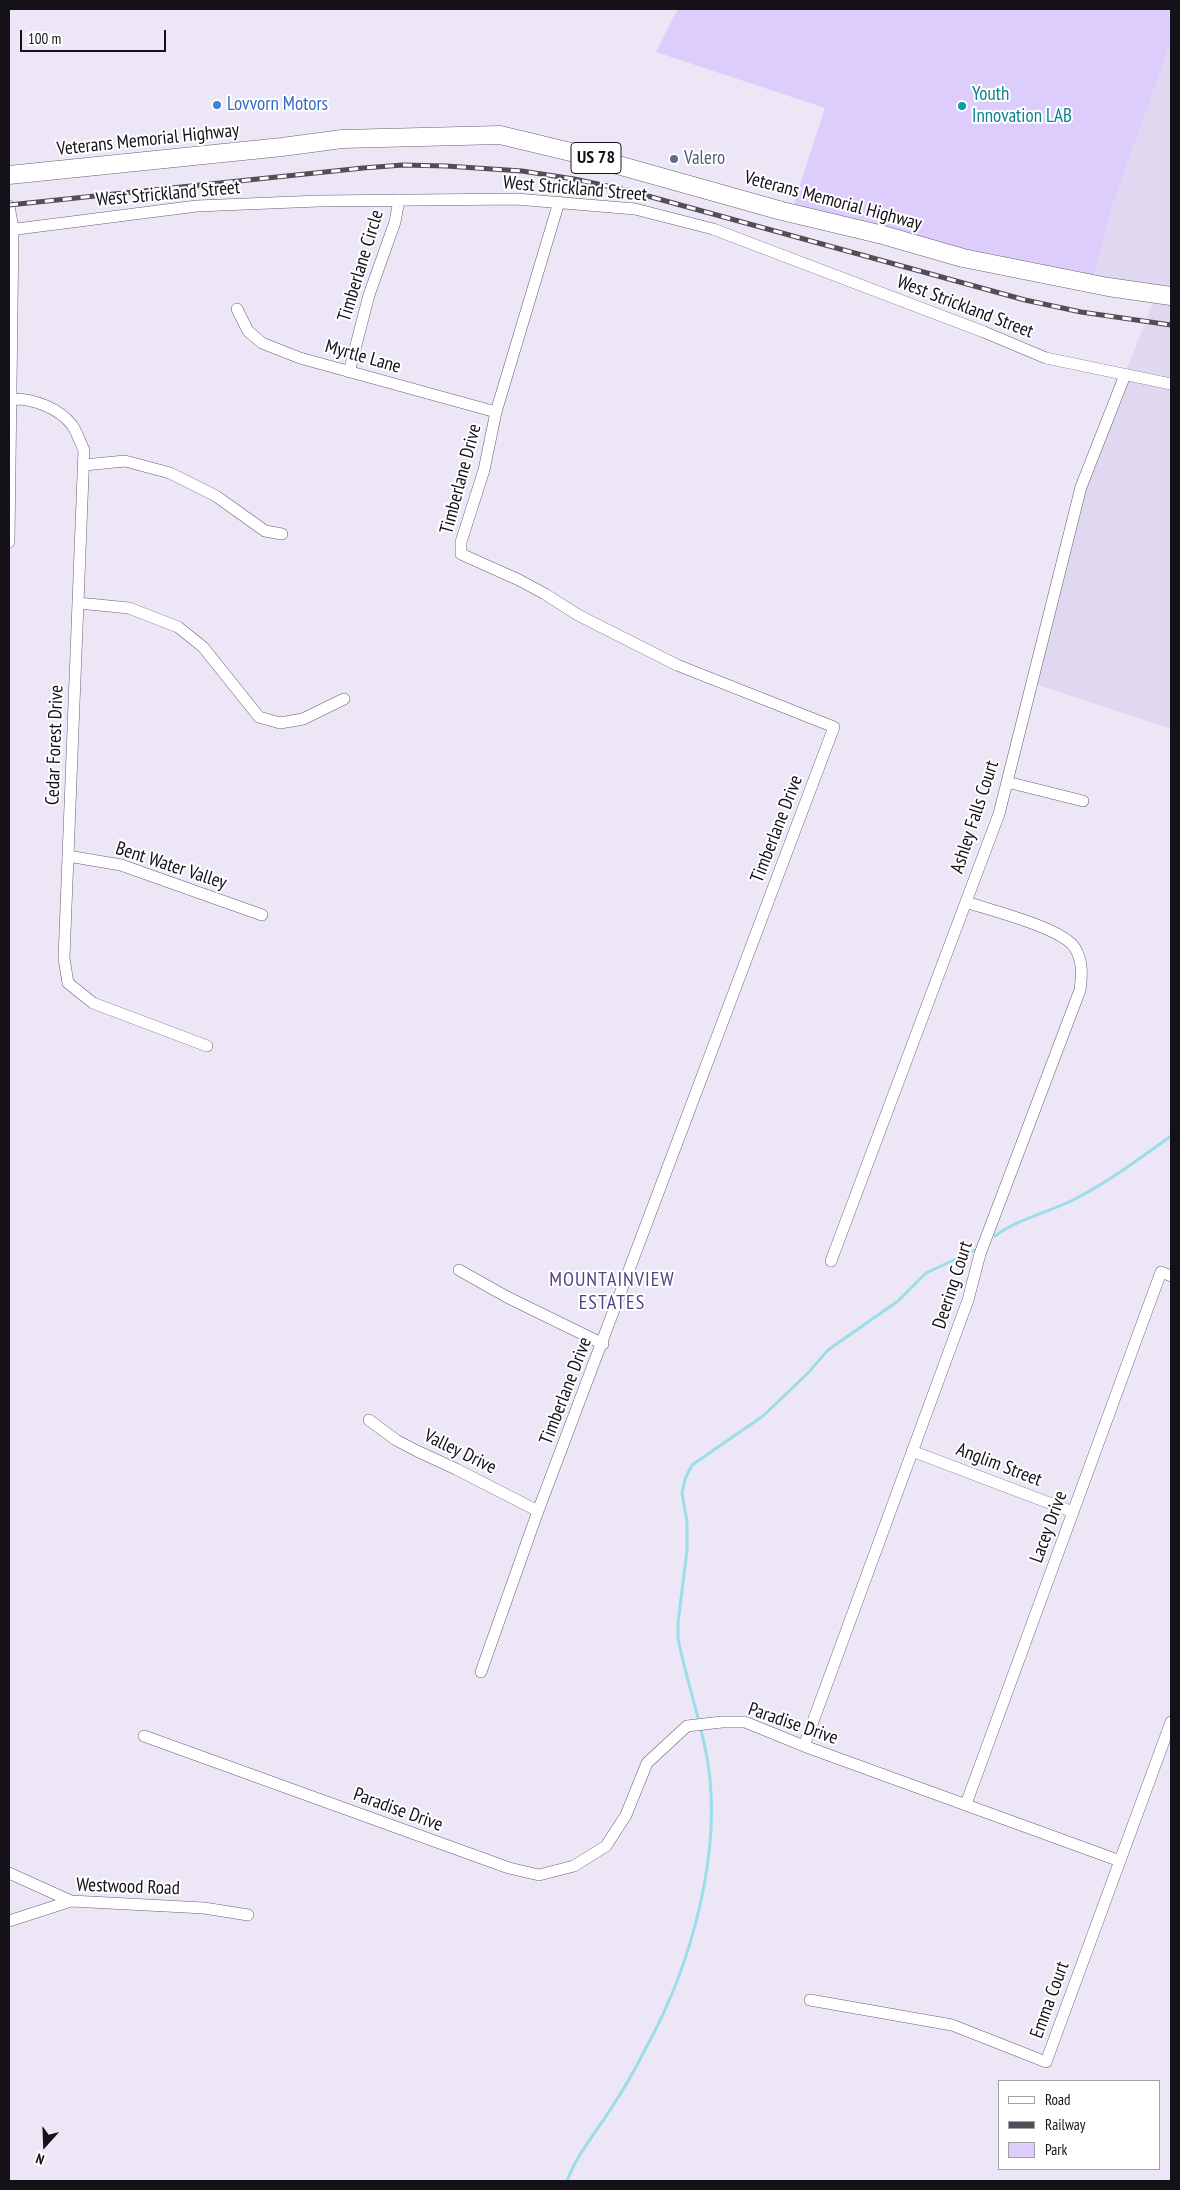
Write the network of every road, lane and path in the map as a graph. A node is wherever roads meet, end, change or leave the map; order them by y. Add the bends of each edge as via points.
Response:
1 (9, 175) edge
2 (399, 200) junction
3 (559, 202) junction
4 (9, 206) edge
5 (11, 229) edge
6 (1171, 296) edge
7 (237, 310) dead end
8 (349, 372) junction
9 (1125, 375) junction
10 (1171, 384) edge
11 (12, 399) junction
12 (496, 412) junction
13 (84, 465) junction
14 (282, 534) dead end
15 (9, 542) edge
16 (78, 603) junction
17 (344, 699) dead end
18 (1007, 782) junction
19 (1083, 802) dead end
20 (68, 856) junction
21 (966, 902) junction
22 (262, 915) dead end
23 (207, 1046) dead end
24 (831, 1261) dead end
25 (459, 1270) dead end
26 (1171, 1276) edge
27 (603, 1344) junction
28 (370, 1420) dead end
29 (912, 1451) junction
30 (538, 1511) junction
31 (1073, 1512) junction
32 (481, 1672) dead end
33 (1171, 1722) edge
34 (144, 1736) dead end
35 (804, 1746) junction
36 (966, 1804) junction
37 (1120, 1861) junction
38 (9, 1873) edge
39 (71, 1901) junction
40 (248, 1915) dead end
41 (9, 1921) edge
42 (810, 2000) dead end

1 - 6 main road, Veterans Memorial Highway / US 78 via 342,139 500,135 963,258
2 - 3 street, West Strickland Street via 481,198
2 - 5 street, West Strickland Street via 198,206
2 - 8 street, Timberlane Circle
3 - 9 street, West Strickland Street via 635,209 712,229 1046,358
3 - 12 street, Timberlane Drive
4 - 5 street
5 - 11 street
7 - 8 street, Myrtle Lane via 248,331 262,343
8 - 12 street, Myrtle Lane
9 - 10 street, West Strickland Street
9 - 18 street, Ashley Falls Court via 1081,487
11 - 13 street, Cedar Forest Drive via 52,408 72,424 84,450
11 - 15 street
12 - 27 street, Timberlane Drive via 484,470 461,542 461,554 519,580 578,615 677,665 834,727 702,1072
13 - 14 street via 125,461 170,473 216,496 266,531
13 - 16 street, Cedar Forest Drive
16 - 17 street via 129,608 178,627 203,647 259,717 280,724 303,719
16 - 20 street, Cedar Forest Drive
18 - 19 street
18 - 21 street, Ashley Falls Court
20 - 22 street, Bent Water Valley via 121,865
20 - 23 street, Cedar Forest Drive via 64,958 68,983 93,1003
21 - 24 street, Ashley Falls Court
21 - 29 street, Deering Court via 1060,934 1075,948 1083,971 1080,990 980,1254 968,1300
25 - 27 street
26 - 31 street, Lacey Drive via 1162,1272
27 - 30 street, Timberlane Drive
28 - 30 street, Valley Drive via 403,1444
29 - 31 street, Anglim Street
29 - 35 street, Deering Court
30 - 32 street, Timberlane Drive
31 - 36 street, Lacey Drive
33 - 37 street, Emma Court
34 - 35 street, Paradise Drive via 539,1876 574,1866 606,1846 626,1815 647,1763 688,1726 745,1722
35 - 36 street, Paradise Drive
36 - 37 street, Paradise Drive
37 - 42 street, Emma Court via 1046,2062 952,2025
38 - 39 street
39 - 40 street, Westwood Road via 204,1908
39 - 41 street, Westwood Road

